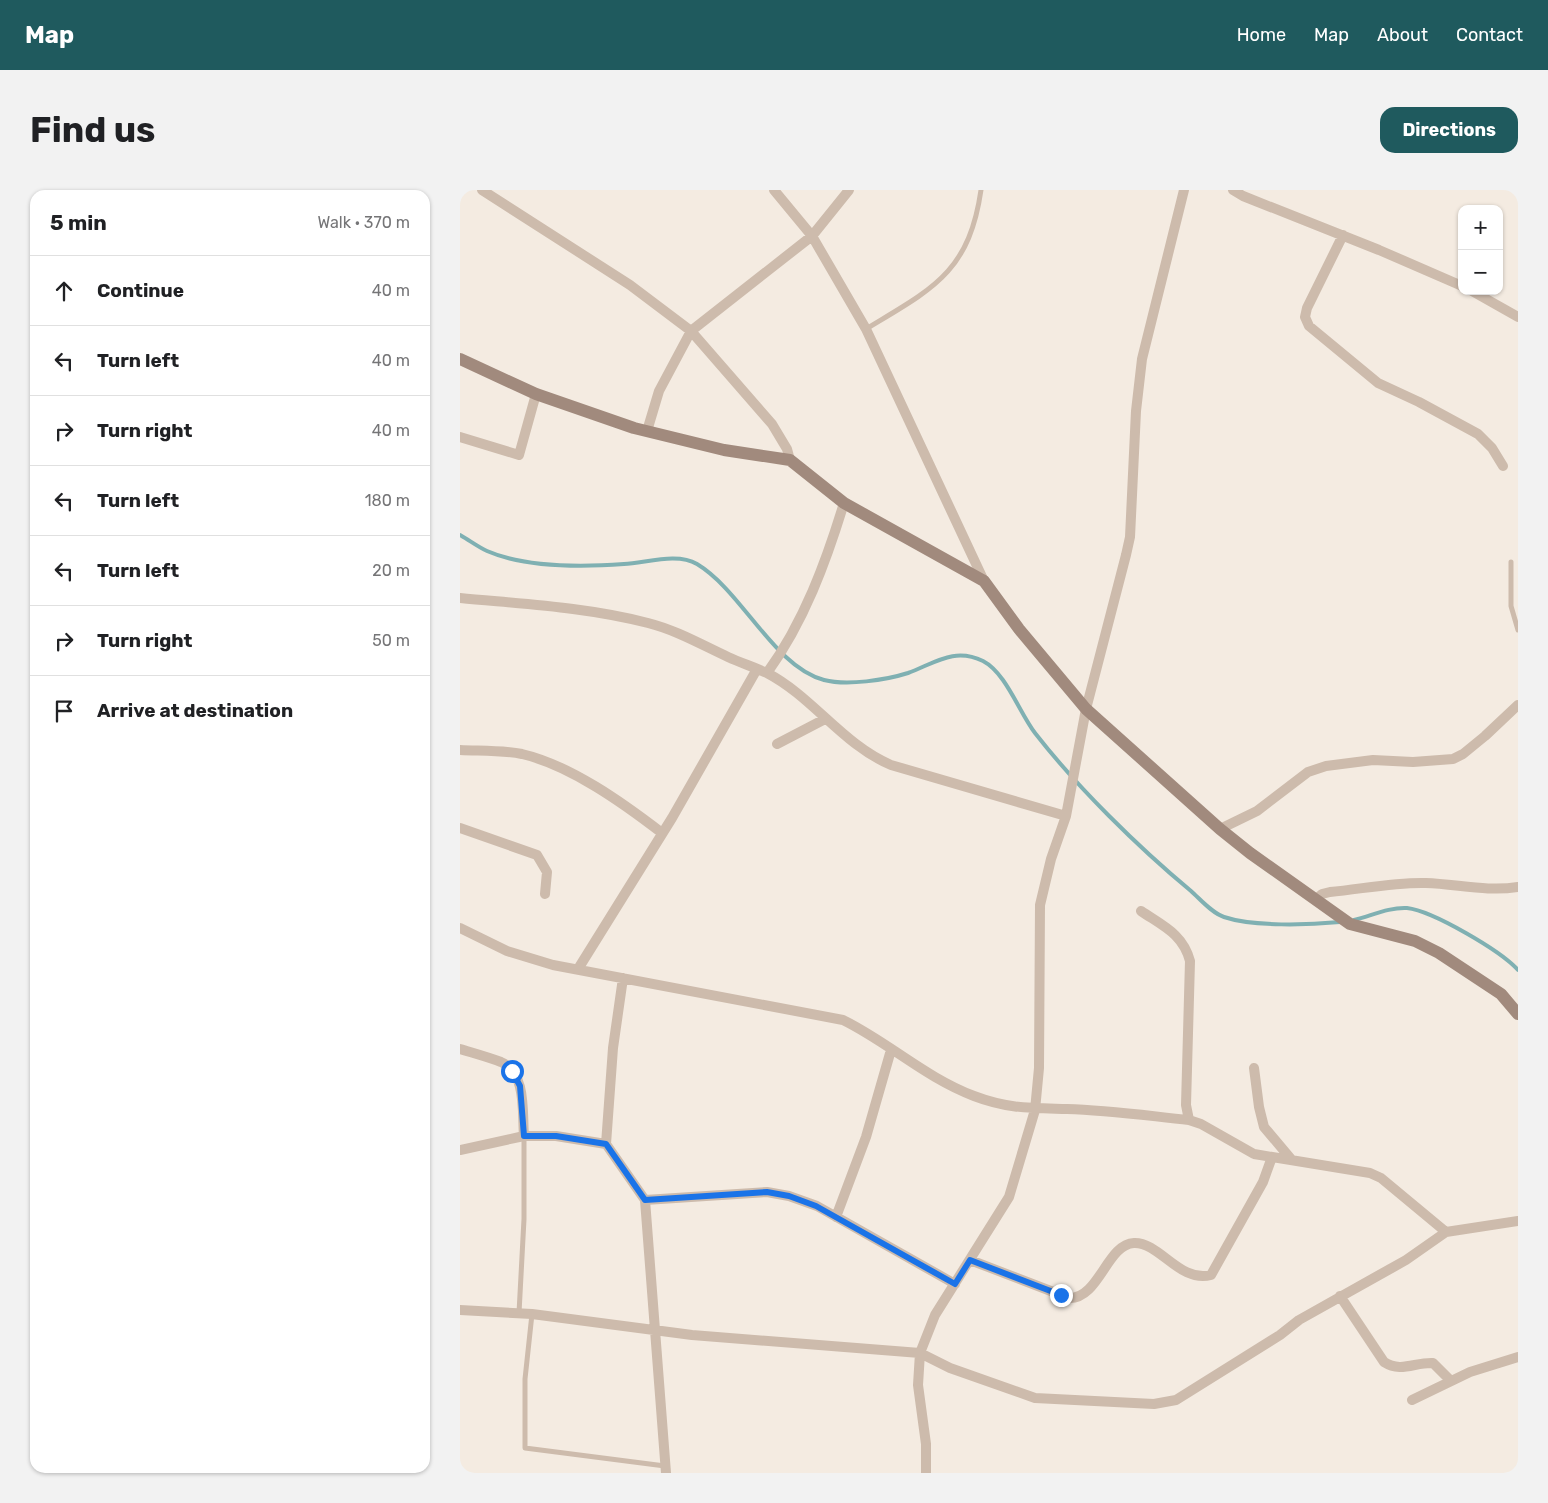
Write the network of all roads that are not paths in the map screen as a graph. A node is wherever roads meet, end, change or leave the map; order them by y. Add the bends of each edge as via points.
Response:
1 (482, 190) edge
2 (774, 190) edge
3 (850, 190) edge
4 (981, 190) edge
5 (1184, 190) edge
6 (1233, 190) edge
7 (1343, 235) junction
8 (812, 236) junction
9 (1458, 284) edge
10 (1479, 295) edge
11 (1518, 316) edge
12 (866, 329) junction
13 (691, 331) junction
14 (460, 360) edge
15 (536, 394) junction
16 (647, 431) junction
17 (460, 437) edge
18 (790, 460) junction
19 (1503, 466) dead end
20 (844, 502) junction
21 (1511, 562) dead end
22 (984, 581) junction
23 (460, 598) edge
24 (1518, 630) edge
25 (756, 669) junction
26 (767, 673) junction
27 (1518, 705) edge
28 (1086, 709) junction
29 (825, 719) junction
30 (777, 744) dead end
31 (460, 750) edge
32 (1066, 816) junction
33 (460, 828) edge
34 (1220, 829) junction
35 (662, 833) junction
36 (1518, 887) edge
37 (545, 894) dead end
38 (1320, 902) junction
39 (1141, 911) dead end
40 (460, 928) edge
41 (578, 969) junction
42 (624, 978) junction
43 (1518, 1014) edge
44 (460, 1049) edge
45 (891, 1050) junction
46 (1254, 1068) dead end
47 (1035, 1110) junction
48 (1189, 1120) junction
49 (524, 1136) junction
50 (606, 1144) junction
51 (460, 1150) edge
52 (1272, 1158) junction
53 (1291, 1159) junction
54 (645, 1200) junction
55 (836, 1217) junction
56 (1518, 1221) edge
57 (1446, 1232) junction
58 (970, 1260) junction
59 (955, 1284) junction
60 (1340, 1296) junction
61 (460, 1310) edge
62 (520, 1314) junction
63 (532, 1314) junction
64 (654, 1331) junction
65 (920, 1353) junction
66 (1518, 1357) edge
67 (1450, 1380) junction
68 (1412, 1400) dead end
69 (666, 1470) edge
70 (926, 1473) edge

1 - 13 street via 630,285
2 - 8 street
3 - 8 street
4 - 12 lane via 973,227 952,269 927,292
5 - 28 street via 1142,360 1136,411 1130,538
6 - 7 street
7 - 9 street
7 - 19 street via 1307,308 1305,317 1309,326 1378,383 1478,434
8 - 12 street
8 - 13 street
10 - 11 street
12 - 22 street
13 - 16 street via 659,391
13 - 18 street via 772,424
14 - 15 street
15 - 16 street
15 - 17 street via 519,455
16 - 18 street via 724,450
18 - 20 street
20 - 22 street
20 - 26 street via 818,577 788,642
21 - 24 lane via 1511,606
22 - 28 street via 1019,629
23 - 25 street via 602,613 649,623
25 - 26 street
25 - 35 street
26 - 29 street
27 - 34 street via 1486,736 1453,759 1374,760 1308,772 1257,811
28 - 32 street
28 - 34 street
29 - 30 street
29 - 32 street via 848,740 891,765
31 - 35 street via 521,754 541,760 633,811
32 - 47 street via 1040,905 1039,1068
33 - 37 street via 537,855 547,872
34 - 38 street
35 - 41 street
36 - 38 street via 1477,889 1412,883 1326,893
38 - 43 street via 1350,924 1415,941 1439,953 1501,994
39 - 48 street via 1180,939 1186,946 1190,961 1186,1105
40 - 41 street via 525,958
41 - 42 street
42 - 45 street via 843,1020
42 - 50 street via 613,1048
44 - 49 street via 502,1062 512,1071 520,1086
45 - 47 street via 973,1096 996,1104
45 - 55 street via 866,1136
46 - 53 street via 1264,1127
47 - 48 street via 1068,1109
47 - 58 street via 1014,1186
48 - 52 street via 1243,1150
49 - 50 street via 556,1136
49 - 51 street
49 - 62 lane
50 - 54 street
52 - 53 street
52 - 58 street via 1263,1182 1210,1275 1192,1275 1135,1242 1126,1244 1085,1293 1078,1298 1069,1298
53 - 57 street via 1376,1175
54 - 55 street via 767,1192 803,1200
54 - 64 street
55 - 59 street
56 - 57 street
57 - 60 street via 1406,1260
58 - 59 street
59 - 65 street via 935,1315
60 - 65 street via 1176,1400 1154,1404 1035,1398 950,1368
60 - 67 street via 1384,1362 1392,1368 1433,1363
61 - 62 street
62 - 63 street
63 - 64 street
63 - 69 lane via 525,1379 525,1448
64 - 65 street
64 - 69 street
65 - 70 street via 918,1385 926,1444
66 - 67 street
67 - 68 street

